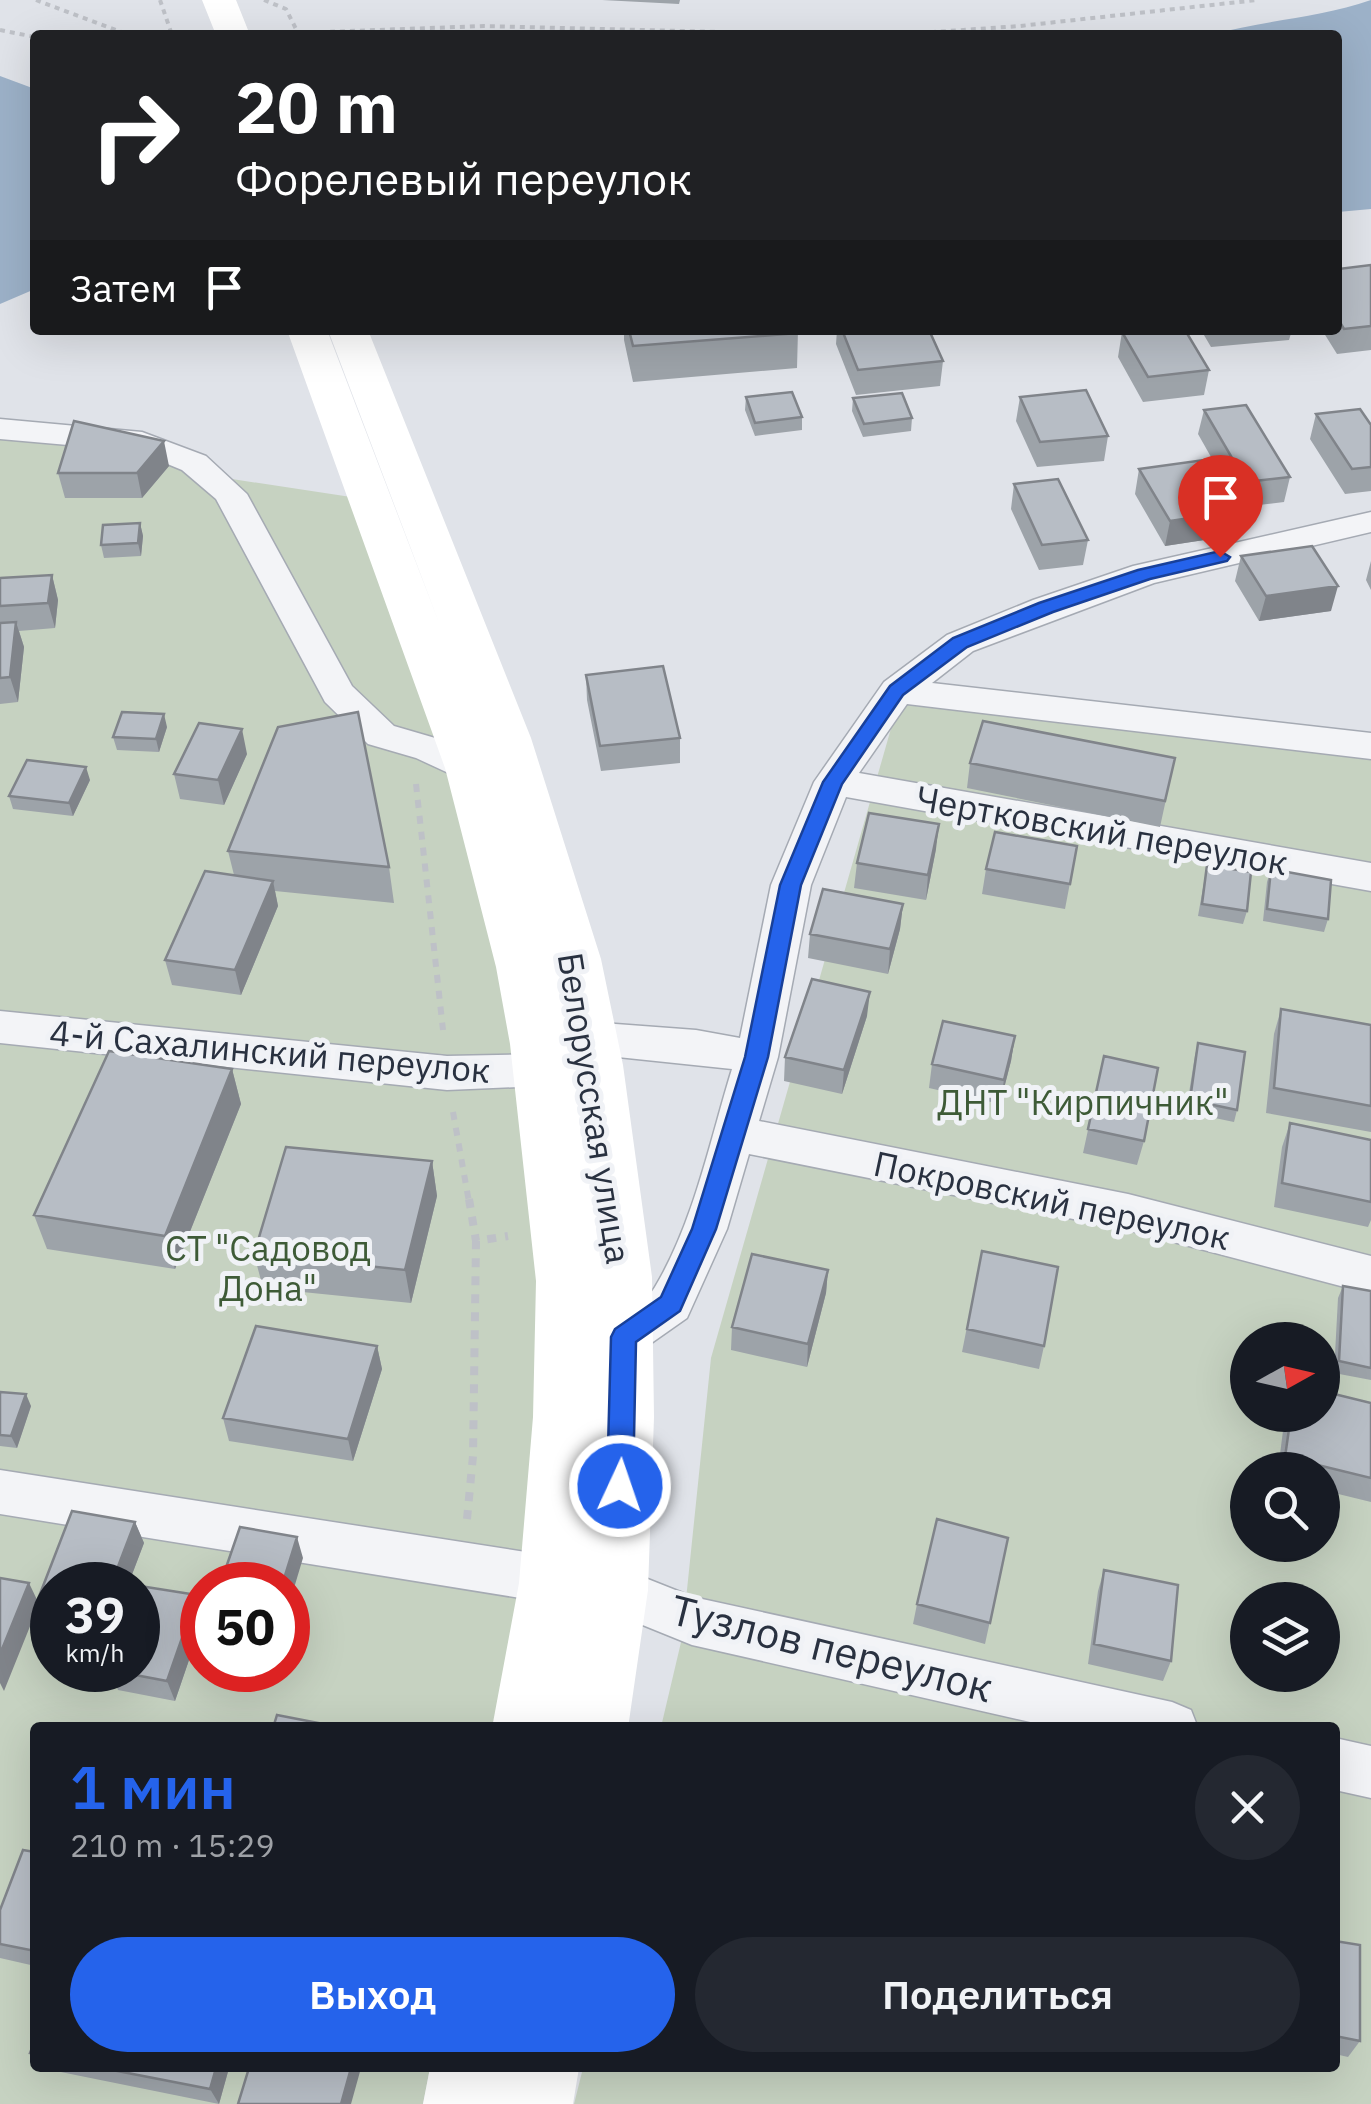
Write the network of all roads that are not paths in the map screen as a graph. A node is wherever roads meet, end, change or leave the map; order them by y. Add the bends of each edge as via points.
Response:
1 (182, 2) edge
2 (196, 30) edge
3 (224, 30) edge
4 (310, 335) edge
5 (349, 335) edge
6 (0, 429) edge
7 (377, 460) junction
8 (1371, 522) edge
9 (896, 691) junction
10 (1371, 746) edge
11 (470, 768) junction
12 (833, 782) junction
13 (1371, 877) edge
14 (0, 1026) edge
15 (565, 1054) junction
16 (757, 1057) junction
17 (732, 1133) junction
18 (1371, 1275) edge
19 (624, 1337) junction
20 (0, 1492) edge
21 (552, 1583) junction
22 (615, 1590) junction
23 (527, 1722) edge
24 (594, 1722) edge
25 (1145, 1722) edge
26 (1340, 1765) edge
27 (1371, 1772) edge
28 (467, 2072) edge
29 (540, 2072) edge
30 (462, 2104) edge
31 (535, 2104) edge

1 - 2 main road
1 - 3 main road
4 - 7 main road
5 - 7 main road
6 - 11 street via 142,442 194,463 230,494 338,693 382,735
7 - 11 main road, Белорусская улица
7 - 15 main road, Белорусская улица via 507,738 574,959
8 - 9 street via 1145,574 1046,608 960,643
9 - 10 street
9 - 12 street
11 - 15 main road, Белорусская улица via 523,967
12 - 13 street, Чертковский переулок
12 - 16 street via 791,885
14 - 15 street, 4-й Сахалинский переулок via 446,1073
15 - 16 street, 4-й Сахалинский переулок via 696,1046
15 - 19 main road, Белорусская улица via 618,1241
15 - 21 main road, Белорусская улица via 564,1417
16 - 17 street
17 - 18 street, Покровский переулок via 1128,1212
17 - 19 street via 704,1229 671,1304
19 - 22 main road, Белорусская улица
20 - 21 street, Тузлов переулок
21 - 22 street, Тузлов переулок
21 - 23 main road, Белорусская улица
22 - 24 main road, Белорусская улица
22 - 25 street, Тузлов переулок via 692,1621
26 - 27 street
28 - 30 main road
29 - 31 main road

